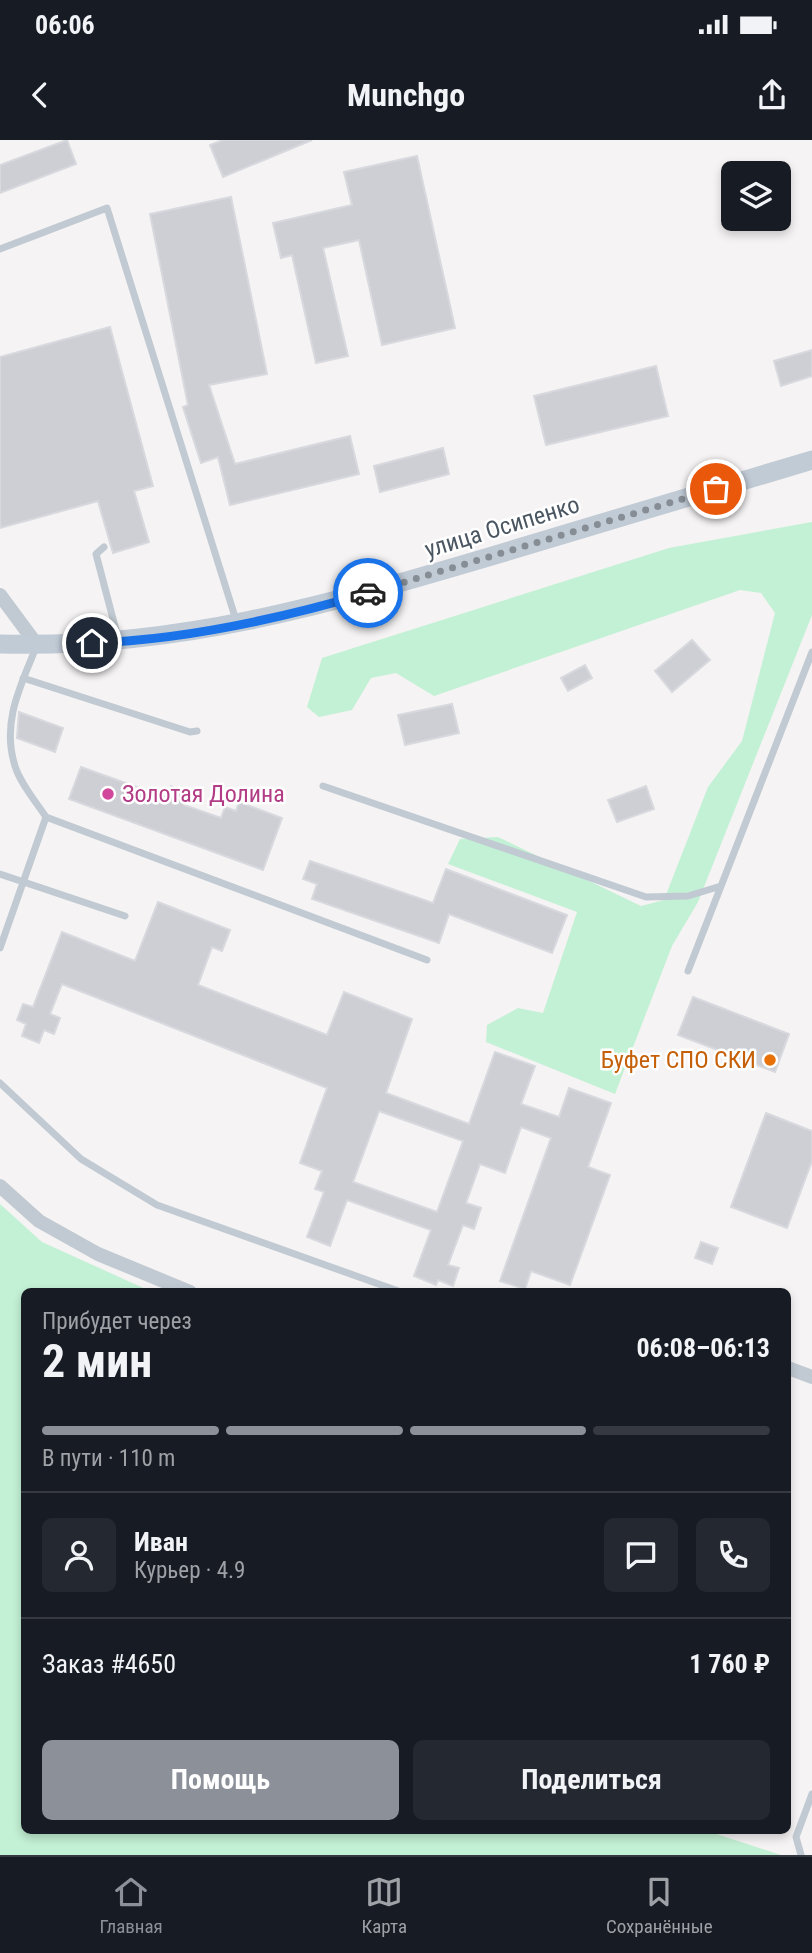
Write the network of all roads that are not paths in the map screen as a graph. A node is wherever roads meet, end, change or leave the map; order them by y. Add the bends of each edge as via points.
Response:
1 (0, 249) edge
2 (812, 460) edge
3 (104, 547) dead end
4 (0, 595) edge
5 (237, 624) junction
6 (119, 642) junction
7 (0, 644) edge
8 (37, 645) junction
9 (812, 652) edge
10 (23, 678) junction
11 (197, 731) dead end
12 (323, 786) dead end
13 (46, 817) junction
14 (0, 874) edge
15 (23, 881) junction
16 (721, 886) junction
17 (125, 916) dead end
18 (0, 947) edge
19 (427, 960) dead end
20 (688, 971) dead end
21 (0, 1083) edge
22 (0, 1186) edge
23 (180, 1288) edge
24 (390, 1288) edge
25 (791, 1369) edge
26 (812, 1377) edge
27 (812, 1794) edge
28 (801, 1855) edge

1 - 5 lane via 107,208
2 - 5 main road, улица Осипенко via 324,606
3 - 6 lane via 96,554
4 - 8 street
5 - 6 main road, улица Осипенко
6 - 8 main road, улица Осипенко
7 - 8 main road, улица Осипенко
8 - 10 lane
9 - 16 lane
10 - 11 lane
10 - 13 lane via 13,704 11,743 15,767
12 - 16 lane via 646,897 688,895
13 - 15 lane
13 - 19 lane
14 - 15 lane
15 - 17 lane
15 - 18 lane
16 - 20 lane
21 - 24 lane via 81,1158 157,1205
22 - 23 street via 39,1222 98,1254
25 - 26 street
27 - 28 lane via 796,1837

